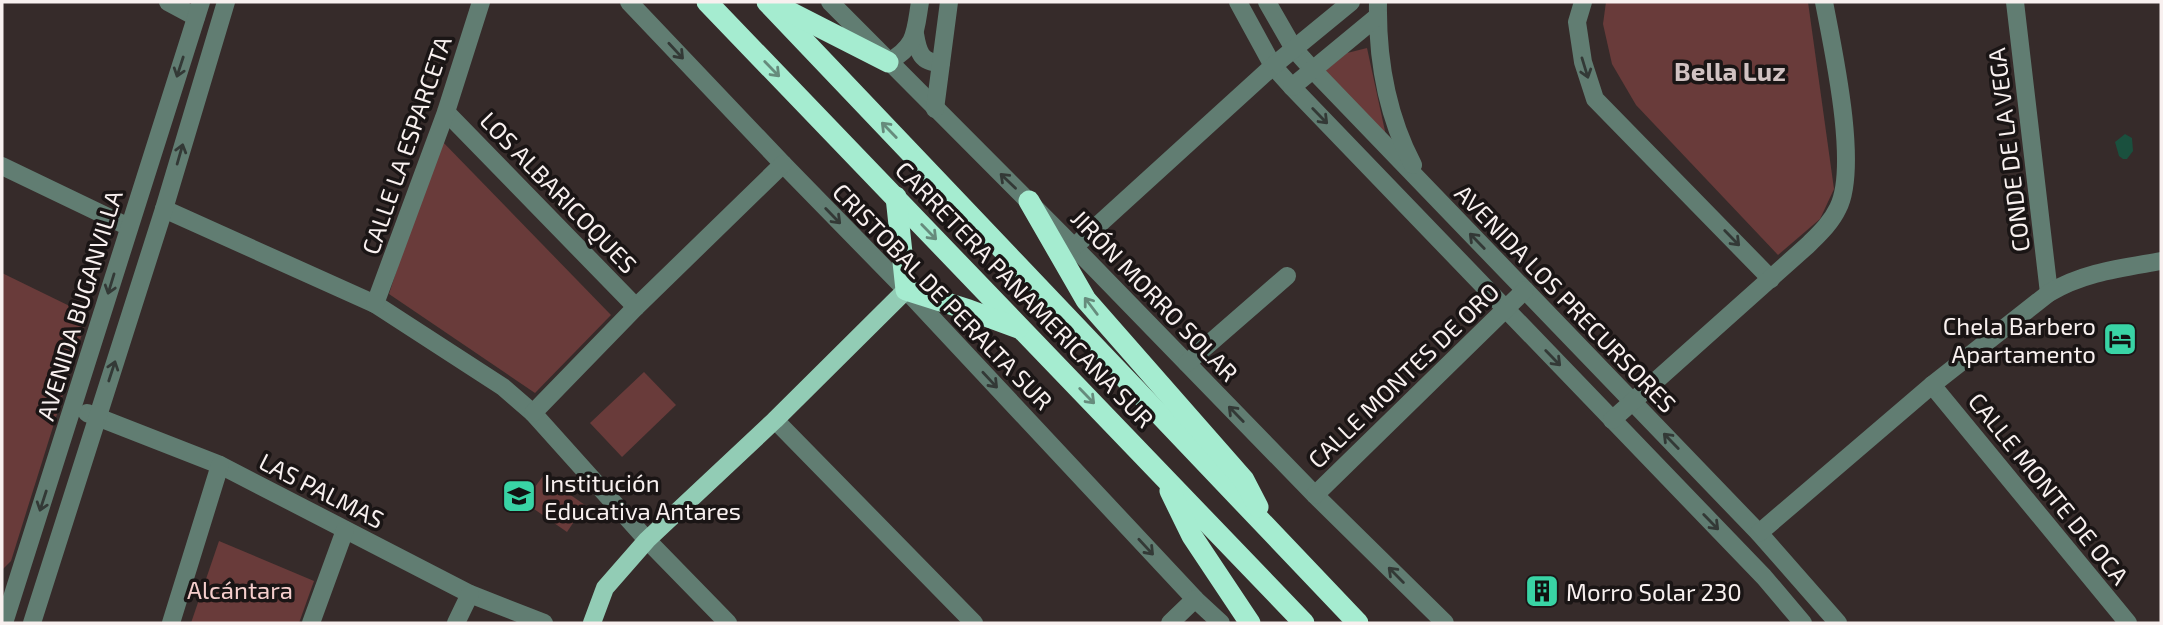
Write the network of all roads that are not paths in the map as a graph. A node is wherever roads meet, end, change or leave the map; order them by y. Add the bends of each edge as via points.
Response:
1 (168, 2) edge
2 (226, 2) edge
3 (481, 2) edge
4 (629, 2) edge
5 (707, 2) edge
6 (769, 2) edge
7 (830, 2) edge
8 (920, 2) edge
9 (950, 2) edge
10 (1238, 2) edge
11 (1267, 2) edge
12 (1351, 2) edge
13 (1583, 2) edge
14 (1824, 2) edge
15 (2015, 2) edge
16 (198, 9) edge
17 (1378, 9) edge
18 (915, 34) junction
19 (1294, 48) junction
20 (888, 62) junction
21 (941, 63) junction
22 (1273, 66) junction
23 (1313, 71) junction
24 (1293, 87) junction
25 (935, 109) junction
26 (446, 112) junction
27 (783, 164) junction
28 (2, 166) edge
29 (1423, 184) junction
30 (895, 197) junction
31 (1029, 201) junction
32 (164, 209) junction
33 (129, 227) junction
34 (1074, 247) junction
35 (2161, 261) edge
36 (1287, 276) dead end
37 (1771, 278) junction
38 (906, 290) junction
39 (1525, 290) junction
40 (2049, 293) junction
41 (375, 304) junction
42 (636, 307) junction
43 (1506, 309) junction
44 (1024, 331) junction
45 (1187, 363) junction
46 (1932, 385) junction
47 (1633, 402) junction
48 (73, 408) junction
49 (533, 413) junction
50 (97, 417) junction
51 (775, 420) junction
52 (1612, 421) junction
53 (220, 465) junction
54 (1162, 474) junction
55 (1315, 495) junction
56 (345, 530) junction
57 (1270, 531) junction
58 (1759, 533) junction
59 (647, 540) junction
60 (1293, 555) junction
61 (470, 594) junction
62 (1195, 599) junction
63 (4, 623) edge
64 (32, 623) edge
65 (172, 623) edge
66 (312, 623) edge
67 (456, 623) edge
68 (544, 623) edge
69 (592, 623) edge
70 (728, 623) edge
71 (974, 623) edge
72 (1170, 623) edge
73 (1221, 623) edge
74 (1250, 623) edge
75 (1304, 623) edge
76 (1358, 623) edge
77 (1374, 623) edge
78 (1444, 623) edge
79 (1802, 623) edge
80 (1838, 623) edge
81 (2128, 623) edge

1 - 16 street
32 -> 2 street, AVENIDA BUGANVILLA
3 - 26 street, CALLE LA ESPARCETA
4 -> 27 street, CRISTOBAL DE PERALTA SUR
5 -> 30 highway, CARRETERA PANAMERICANA SUR
6 - 20 highway
57 -> 6 highway, CARRETERA PANAMERICANA SUR
7 - 20 street, JIRÓN MORRO SOLAR
8 - 18 street
9 - 21 street
10 - 22 street, AVENIDA LOS PRECURSORES
11 - 19 street, AVENIDA LOS PRECURSORES
12 - 19 street
13 -> 37 street via 1577,22 1595,99
14 - 37 street via 1836,65 1846,181 1827,226
15 - 40 street, CONDE DE LA VEGA
16 -> 33 street, AVENIDA BUGANVILLA
17 - 23 street
17 - 29 street via 1379,55 1399,138
18 - 20 street via 902,54
18 - 21 street via 923,59
19 - 22 street
19 - 23 street, AVENIDA LOS PRECURSORES
20 - 25 street, JIRÓN MORRO SOLAR
21 - 25 street
22 - 24 street, AVENIDA LOS PRECURSORES
22 - 34 street
23 - 24 street
23 - 29 street, AVENIDA LOS PRECURSORES
24 -> 43 street, AVENIDA LOS PRECURSORES
31 -> 25 street, JIRÓN MORRO SOLAR
26 - 41 street, CALLE LA ESPARCETA
26 - 42 street, LOS ALBARICOQUES
27 -> 38 street, CRISTOBAL DE PERALTA SUR
27 - 42 street
28 - 33 street
39 -> 29 street, AVENIDA LOS PRECURSORES
30 - 38 highway
30 -> 44 highway, CARRETERA PANAMERICANA SUR
31 - 34 street, JIRÓN MORRO SOLAR
57 -> 31 highway via 1244,480 1086,300
32 - 41 street
50 -> 32 street, AVENIDA BUGANVILLA
33 -> 48 street, AVENIDA BUGANVILLA
34 - 45 street, JIRÓN MORRO SOLAR
35 - 40 street via 2089,275
36 - 45 street
37 - 47 street
38 - 44 highway
38 - 51 main road
38 -> 62 street, CRISTOBAL DE PERALTA SUR
39 - 43 street, CALLE MONTES DE ORO
39 - 47 street, AVENIDA LOS PRECURSORES
40 - 46 street
41 - 49 street via 503,387
42 - 49 street
43 -> 52 street, AVENIDA LOS PRECURSORES
43 - 55 street, CALLE MONTES DE ORO
44 -> 54 highway, CARRETERA PANAMERICANA SUR
55 -> 45 street, JIRÓN MORRO SOLAR
46 - 58 street
46 - 81 street, CALLE MONTE DE OCA
47 - 52 street
58 -> 47 street, AVENIDA LOS PRECURSORES
48 - 50 street, LAS PALMAS
48 -> 63 street, AVENIDA BUGANVILLA
49 - 59 street
50 - 53 street, LAS PALMAS
50 - 64 street, AVENIDA BUGANVILLA
51 - 59 main road
51 - 71 street
52 -> 79 street, AVENIDA LOS PRECURSORES
53 - 56 street, LAS PALMAS
53 - 65 street
54 - 74 highway via 1192,536
54 - 75 highway, CARRETERA PANAMERICANA SUR
78 -> 55 street, JIRÓN MORRO SOLAR
56 - 61 street, LAS PALMAS
56 - 66 street
57 - 60 highway, CARRETERA PANAMERICANA SUR
58 - 80 street, AVENIDA LOS PRECURSORES
59 - 69 main road via 605,588
59 - 70 street
60 - 76 highway, CARRETERA PANAMERICANA SUR
60 - 77 highway
61 - 67 street
61 - 68 street, LAS PALMAS
62 - 72 street
62 - 73 street, CRISTOBAL DE PERALTA SUR

